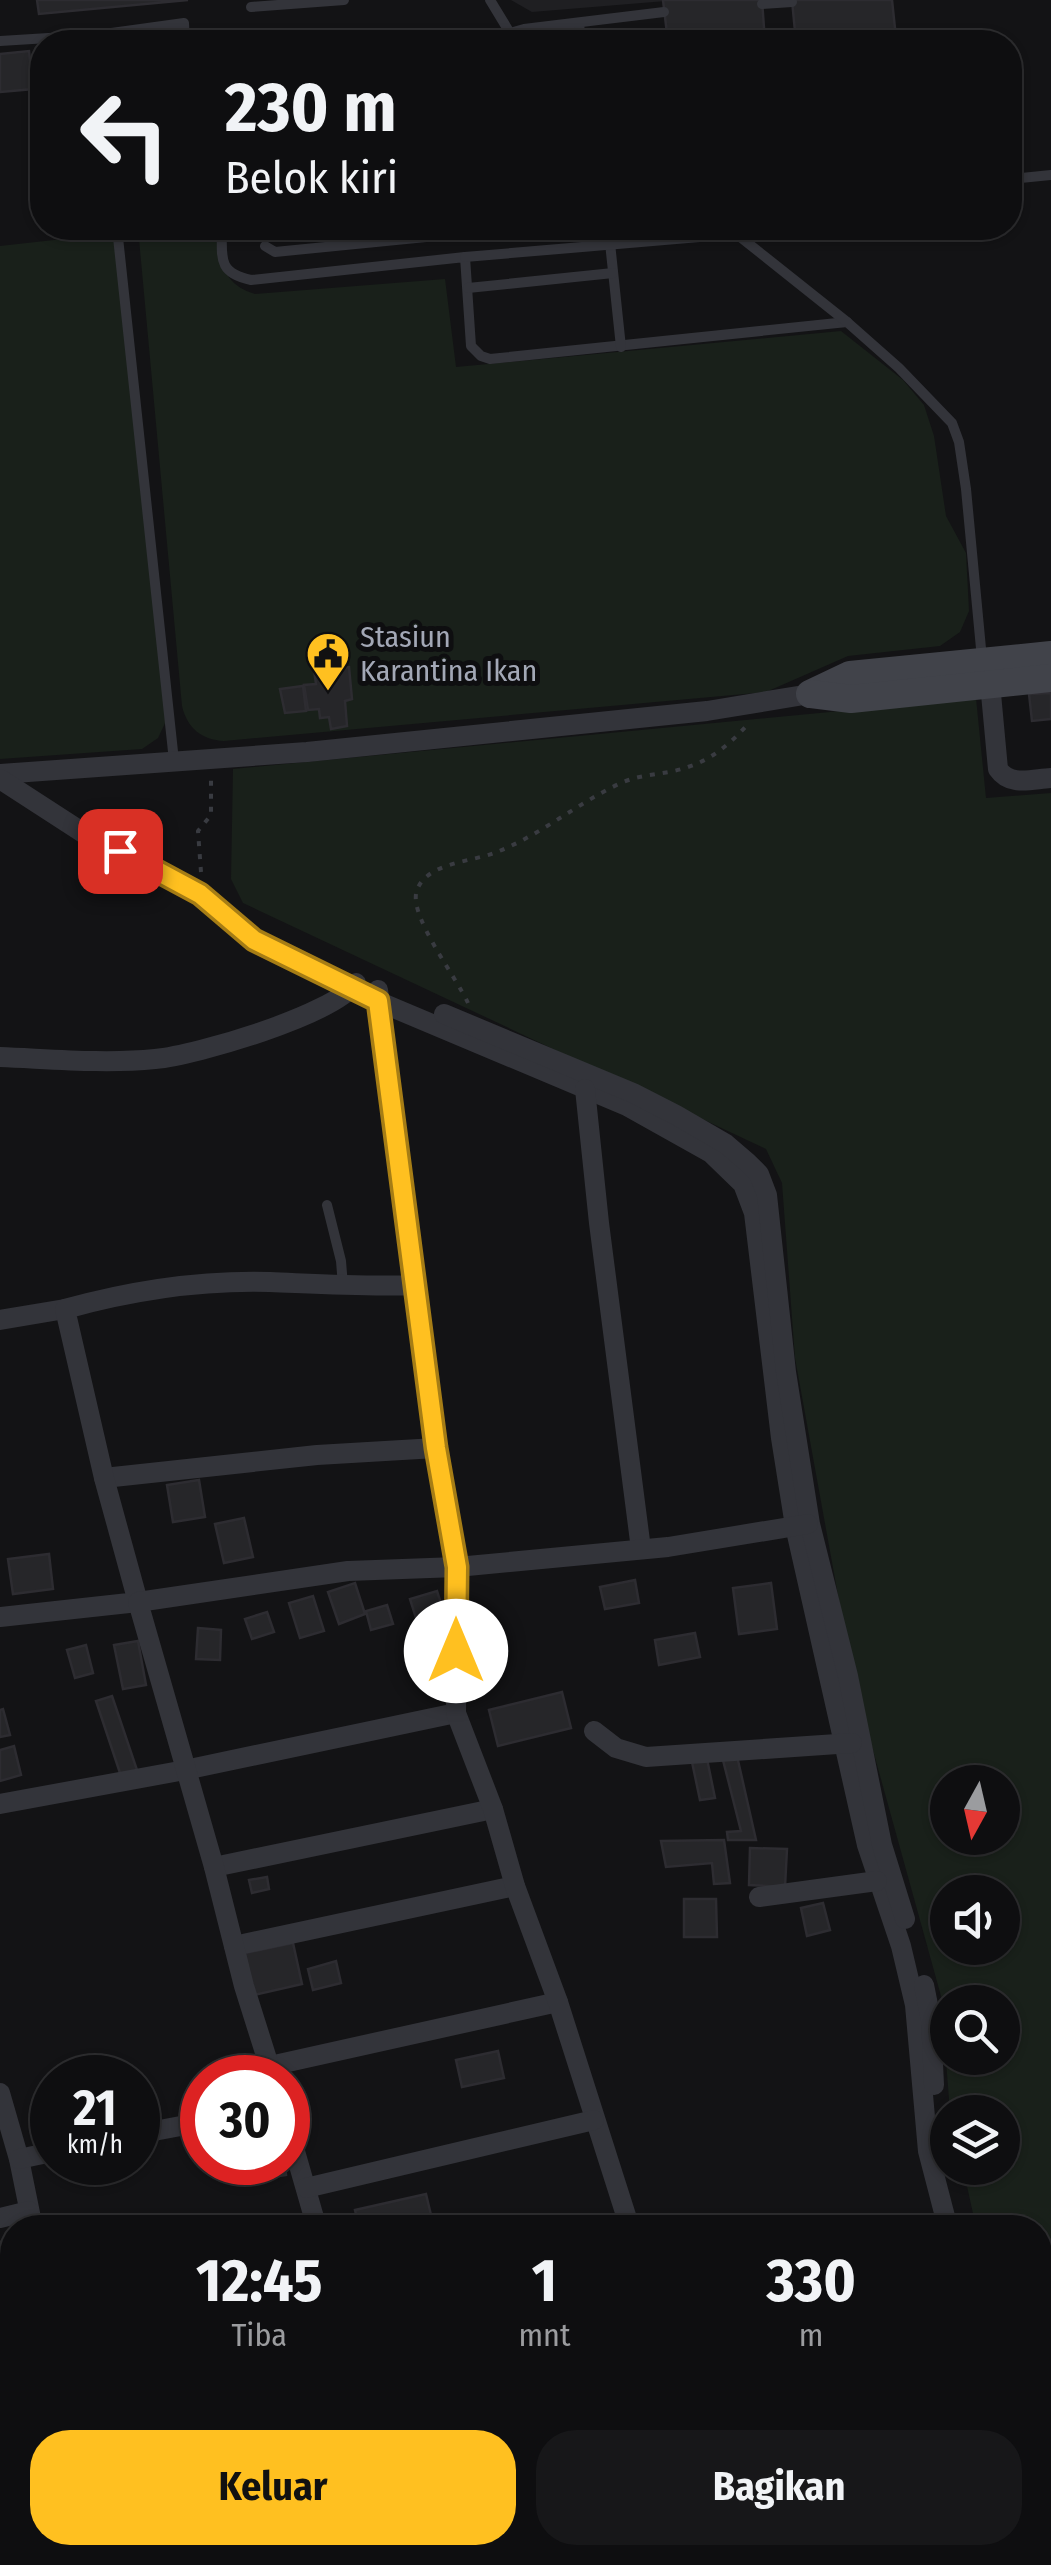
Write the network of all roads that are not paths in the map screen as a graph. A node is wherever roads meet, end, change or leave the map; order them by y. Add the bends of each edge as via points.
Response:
1 (344, 0) edge
2 (490, 0) edge
3 (792, 2) edge
4 (762, 4) dead end
5 (251, 7) dead end
6 (664, 12) dead end
7 (578, 23) junction
8 (146, 30) edge
9 (184, 30) edge
10 (505, 30) edge
11 (546, 30) edge
12 (579, 30) edge
13 (30, 40) edge
14 (0, 41) edge
15 (1051, 175) edge
16 (1022, 178) edge
17 (118, 240) edge
18 (222, 240) edge
19 (394, 240) edge
20 (641, 240) edge
21 (744, 240) edge
22 (610, 243) junction
23 (265, 246) dead end
24 (465, 257) junction
25 (614, 273) junction
26 (468, 288) junction
27 (847, 322) junction
28 (621, 346) junction
29 (1051, 655) edge
30 (986, 676) junction
31 (1051, 678) edge
32 (810, 694) joint
33 (174, 762) junction
34 (0, 776) edge
35 (1051, 778) edge
36 (366, 989) junction
37 (0, 1057) edge
38 (585, 1089) junction
39 (327, 1205) dead end
40 (416, 1286) junction
41 (343, 1287) junction
42 (65, 1309) junction
43 (0, 1320) edge
44 (436, 1448) junction
45 (104, 1478) junction
46 (803, 1525) junction
47 (642, 1549) junction
48 (457, 1567) junction
49 (138, 1602) junction
50 (0, 1617) edge
51 (456, 1713) junction
52 (594, 1731) dead end
53 (851, 1743) junction
54 (185, 1770) junction
55 (0, 1804) edge
56 (492, 1808) junction
57 (214, 1867) junction
58 (877, 1881) junction
59 (515, 1886) junction
60 (759, 1897) dead end
61 (234, 1946) junction
62 (558, 2002) junction
63 (266, 2055) edge
64 (310, 2062) edge
65 (0, 2093) edge
66 (594, 2120) junction
67 (6, 2133) edge
68 (30, 2157) edge
69 (20, 2159) junction
70 (305, 2185) edge
71 (306, 2188) junction
72 (30, 2215) edge
73 (314, 2215) edge
74 (626, 2215) edge
75 (945, 2215) edge
76 (957, 2215) edge

1 - 5 lane
2 - 10 lane
3 - 4 lane
6 - 7 lane
7 - 11 lane
7 - 12 lane
8 - 9 lane via 184,23
13 - 14 lane
15 - 16 lane
17 - 33 lane
18 - 24 lane via 226,270 251,280
19 - 23 lane via 275,252
20 - 22 lane
21 - 27 lane
22 - 24 lane
22 - 25 lane
24 - 26 lane
25 - 26 lane
25 - 28 lane
26 - 28 lane via 471,346 481,356
27 - 28 lane
27 - 30 lane via 952,423 960,442
29 - 30 main road
30 - 31 main road
30 - 32 main road via 852,699
30 - 35 street via 1002,776 1012,782
32 - 33 street
33 - 34 street
34 - 36 street via 88,836 200,894 254,940
36 - 37 street via 279,1025 157,1059
36 - 38 street
36 - 40 street
36 - 46 street via 633,1093 726,1144 759,1174 767,1195
38 - 46 street via 711,1153 736,1173 749,1195
38 - 47 street
39 - 41 lane
40 - 41 street
40 - 44 street
41 - 42 street via 209,1286
42 - 43 street
42 - 45 street
44 - 45 street
44 - 48 street
45 - 49 street
46 - 47 street
46 - 53 street
47 - 48 street
48 - 49 street via 348,1571
48 - 51 street
49 - 50 street
49 - 54 street
51 - 54 street
51 - 56 street
52 - 53 street via 616,1748 646,1757
53 - 58 street
53 - 76 street via 927,1997 935,2112
54 - 55 street
54 - 57 street
56 - 57 street
56 - 59 street
57 - 61 street
58 - 60 street
58 - 75 street via 914,2004 928,2151
59 - 61 street
59 - 62 street
61 - 63 street
62 - 64 street
62 - 66 street
65 - 67 street
66 - 71 street
66 - 74 street
67 - 69 street
68 - 69 street
69 - 72 street
70 - 71 street
71 - 73 street

